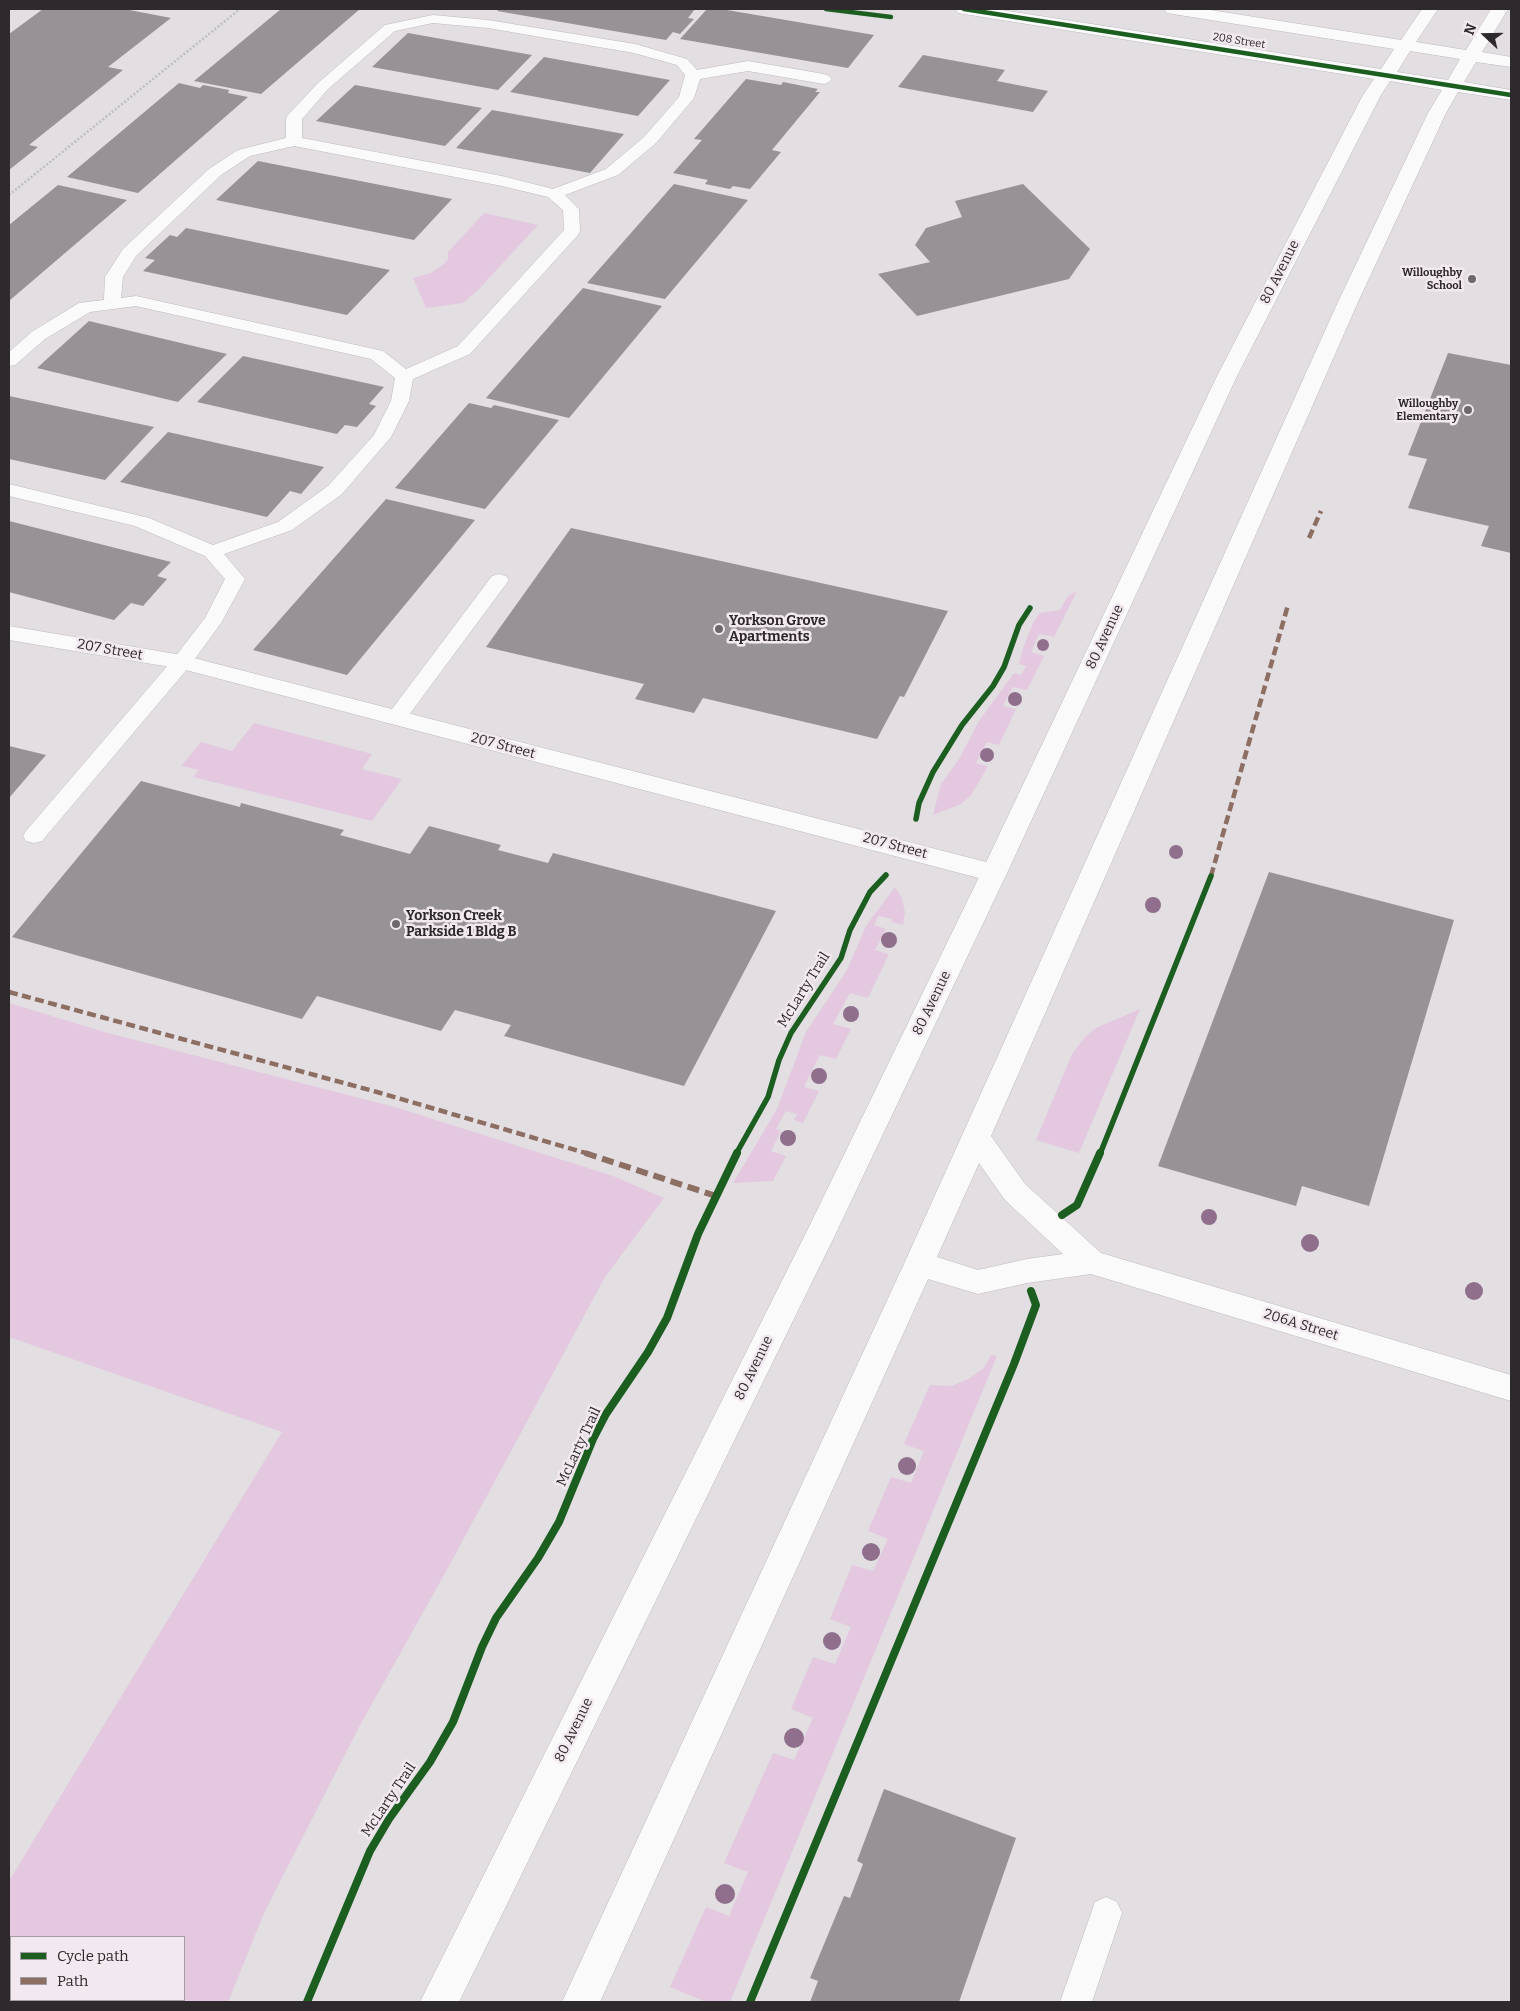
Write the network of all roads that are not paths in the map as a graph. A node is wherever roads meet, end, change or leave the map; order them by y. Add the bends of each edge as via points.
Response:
1 (964, 9) edge
2 (1173, 9) edge
3 (1430, 9) edge
4 (1499, 9) edge
5 (397, 11) dead end
6 (408, 24) junction
7 (1404, 45) junction
8 (1471, 55) junction
9 (1511, 62) edge
10 (1384, 74) junction
11 (693, 75) junction
12 (824, 79) dead end
13 (1452, 85) junction
14 (1511, 95) edge
15 (294, 141) junction
16 (554, 194) junction
17 (112, 304) junction
18 (9, 361) edge
19 (404, 376) junction
20 (9, 490) edge
21 (212, 552) junction
22 (499, 580) dead end
23 (9, 632) edge
24 (182, 662) junction
25 (396, 718) junction
26 (34, 836) dead end
27 (994, 873) junction
28 (976, 1137) junction
29 (1091, 1262) junction
30 (919, 1264) junction
31 (1511, 1388) edge
32 (1106, 1913) dead end
33 (439, 2002) edge
34 (582, 2002) edge
35 (1076, 2002) edge

1 - 10 main road, 208 Street
2 - 7 main road, 208 Street
3 - 7 main road, 80 Avenue
4 - 8 main road
5 - 6 lane
6 - 11 lane via 433,19 488,24 625,47 682,62
6 - 15 lane via 390,28 323,86 294,118
7 - 8 main road, 208 Street
7 - 10 main road, 80 Avenue
8 - 9 main road, 208 Street
8 - 13 main road
10 - 13 main road, 208 Street
10 - 27 main road, 80 Avenue via 1226,376
11 - 12 lane via 748,66
11 - 16 lane via 686,98 650,140 612,172
13 - 14 main road, 208 Street
13 - 28 main road via 1312,383
15 - 16 lane
15 - 17 lane via 244,153 215,172 129,253 114,277
16 - 19 lane via 571,209 572,230 464,350
17 - 18 lane via 85,307 39,336
17 - 19 lane via 136,301 377,355
19 - 21 lane via 400,402 382,437 335,490 285,526
20 - 21 lane via 142,522
21 - 24 lane via 235,579 214,619
22 - 25 lane
23 - 24 main road, 207 Street
24 - 25 main road, 207 Street
24 - 26 lane
25 - 27 main road, 207 Street
27 - 33 main road, 80 Avenue via 820,1234
28 - 29 main road, 206A Street via 1015,1192
28 - 30 main road
29 - 30 main road, 206A Street via 978,1282
29 - 31 main road, 206A Street
30 - 34 main road
32 - 35 lane

